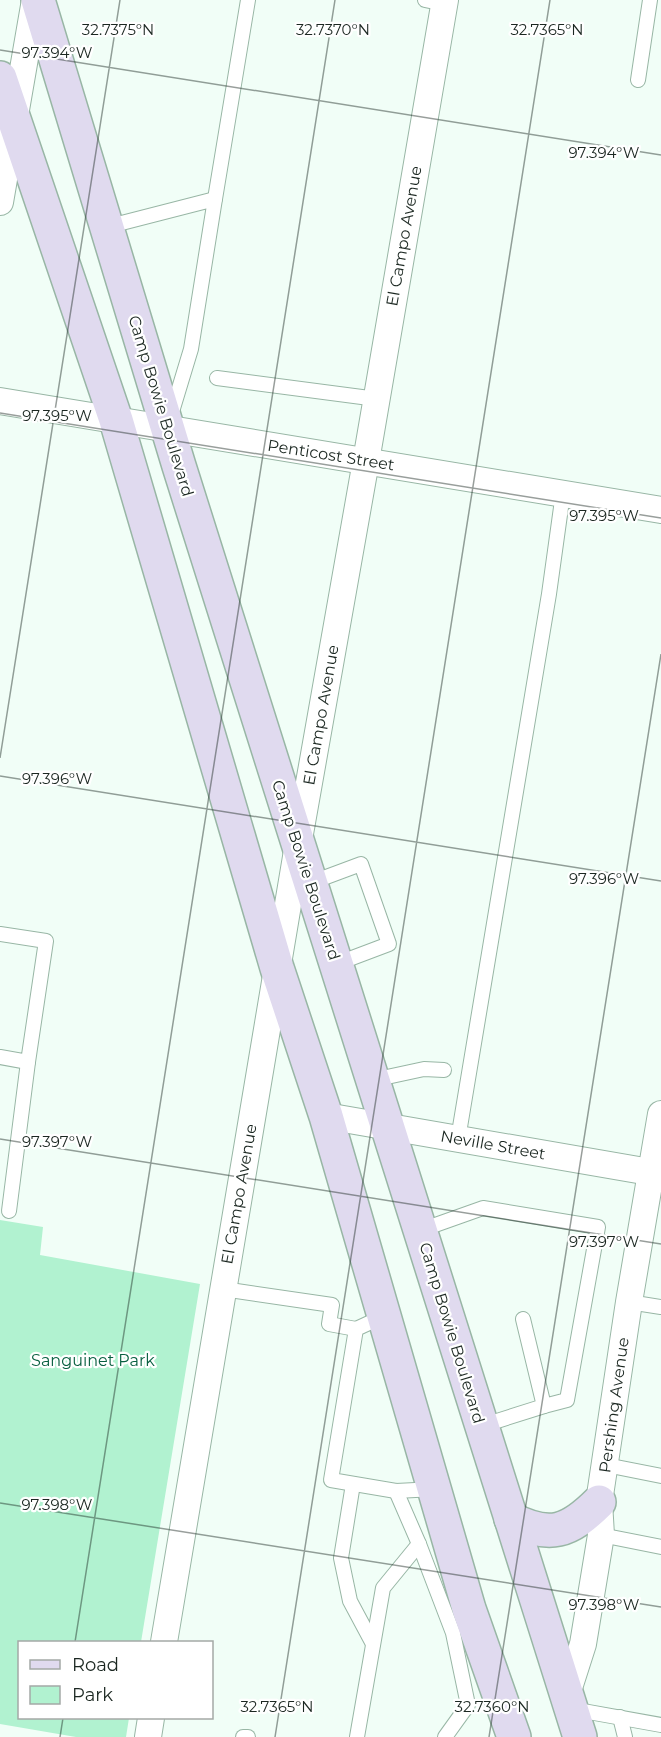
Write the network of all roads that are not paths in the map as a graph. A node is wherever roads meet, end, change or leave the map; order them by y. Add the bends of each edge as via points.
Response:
1 (36, 0) edge
2 (248, 0) edge
3 (650, 0) edge
4 (438, 1) edge
5 (0, 78) edge
6 (638, 80) dead end
7 (14, 123) junction
8 (1, 188) edge
9 (215, 199) junction
10 (106, 227) junction
11 (218, 378) dead end
12 (376, 399) junction
13 (0, 401) edge
14 (116, 420) junction
15 (167, 428) junction
16 (366, 461) junction
17 (563, 493) junction
18 (661, 510) edge
19 (298, 845) junction
20 (310, 883) junction
21 (0, 934) edge
22 (336, 964) junction
23 (277, 968) junction
24 (0, 1057) edge
25 (28, 1062) junction
26 (444, 1070) dead end
27 (374, 1080) junction
28 (661, 1114) edge
29 (326, 1116) junction
30 (389, 1127) junction
31 (458, 1139) junction
32 (656, 1173) edge
33 (9, 1211) dead end
34 (421, 1230) junction
35 (223, 1289) junction
36 (629, 1302) junction
37 (661, 1307) edge
38 (523, 1319) dead end
39 (370, 1322) junction
40 (544, 1406) junction
41 (481, 1426) junction
42 (606, 1465) junction
43 (661, 1476) edge
44 (353, 1484) junction
45 (435, 1489) junction
46 (396, 1491) junction
47 (599, 1502) junction
48 (512, 1519) junction
49 (601, 1535) junction
50 (419, 1544) junction
51 (661, 1547) edge
52 (453, 1597) junction
53 (164, 1641) edge
54 (373, 1644) junction
55 (573, 1713) edge
56 (620, 1717) junction
57 (151, 1719) edge
58 (661, 1725) edge
59 (148, 1737) edge
60 (243, 1737) edge
61 (248, 1737) edge
62 (357, 1737) edge
63 (445, 1737) edge
64 (514, 1737) edge
65 (626, 1737) edge

1 - 7 street
1 - 10 main road, Camp Bowie Boulevard
2 - 9 lane
3 - 6 lane
4 - 12 street, El Campo Avenue
5 - 7 main road
7 - 8 street
7 - 14 main road
9 - 10 lane
9 - 15 lane via 191,349
10 - 15 main road, Camp Bowie Boulevard
11 - 12 lane
12 - 16 street, El Campo Avenue
13 - 14 street, Penticost Street
14 - 15 street, Penticost Street
14 - 23 main road
15 - 16 street, Penticost Street
15 - 19 main road, Camp Bowie Boulevard
16 - 17 street, Penticost Street
16 - 19 street, El Campo Avenue
17 - 18 street, Penticost Street
17 - 31 lane
19 - 20 main road, Camp Bowie Boulevard
19 - 23 street, El Campo Avenue
20 - 22 main road, Camp Bowie Boulevard
20 - 22 lane via 361,864 389,944
21 - 25 lane via 46,941
22 - 27 main road, Camp Bowie Boulevard
23 - 29 main road
23 - 35 street, El Campo Avenue
24 - 25 lane
25 - 33 lane
26 - 27 lane via 424,1069
27 - 30 main road, Camp Bowie Boulevard
28 - 32 street, Pershing Avenue
29 - 30 street, Neville Street
29 - 39 main road
30 - 31 street, Neville Street
30 - 34 main road, Camp Bowie Boulevard
31 - 32 street, Neville Street
32 - 36 street, Pershing Avenue
34 - 40 lane via 483,1208 598,1227 567,1400
34 - 41 main road, Camp Bowie Boulevard
35 - 39 lane via 332,1305 329,1324
35 - 53 street, El Campo Avenue
36 - 37 lane
36 - 42 street, Pershing Avenue
38 - 40 lane
39 - 44 lane via 331,1480
39 - 45 main road
40 - 41 lane
41 - 48 main road, Camp Bowie Boulevard
42 - 43 lane
42 - 47 street, Pershing Avenue
44 - 46 lane
44 - 54 lane via 341,1558 350,1601
45 - 46 lane
45 - 52 main road
46 - 50 lane
47 - 48 main road via 572,1525 558,1530 539,1531
47 - 49 street, Pershing Avenue
48 - 55 main road, Camp Bowie Boulevard
49 - 51 lane
49 - 55 street, Pershing Avenue
50 - 52 lane
50 - 54 lane via 383,1588
52 - 63 lane via 453,1633 468,1705
52 - 64 main road
54 - 62 lane
55 - 56 lane
56 - 58 lane
56 - 65 lane
57 - 59 street
60 - 61 lane

